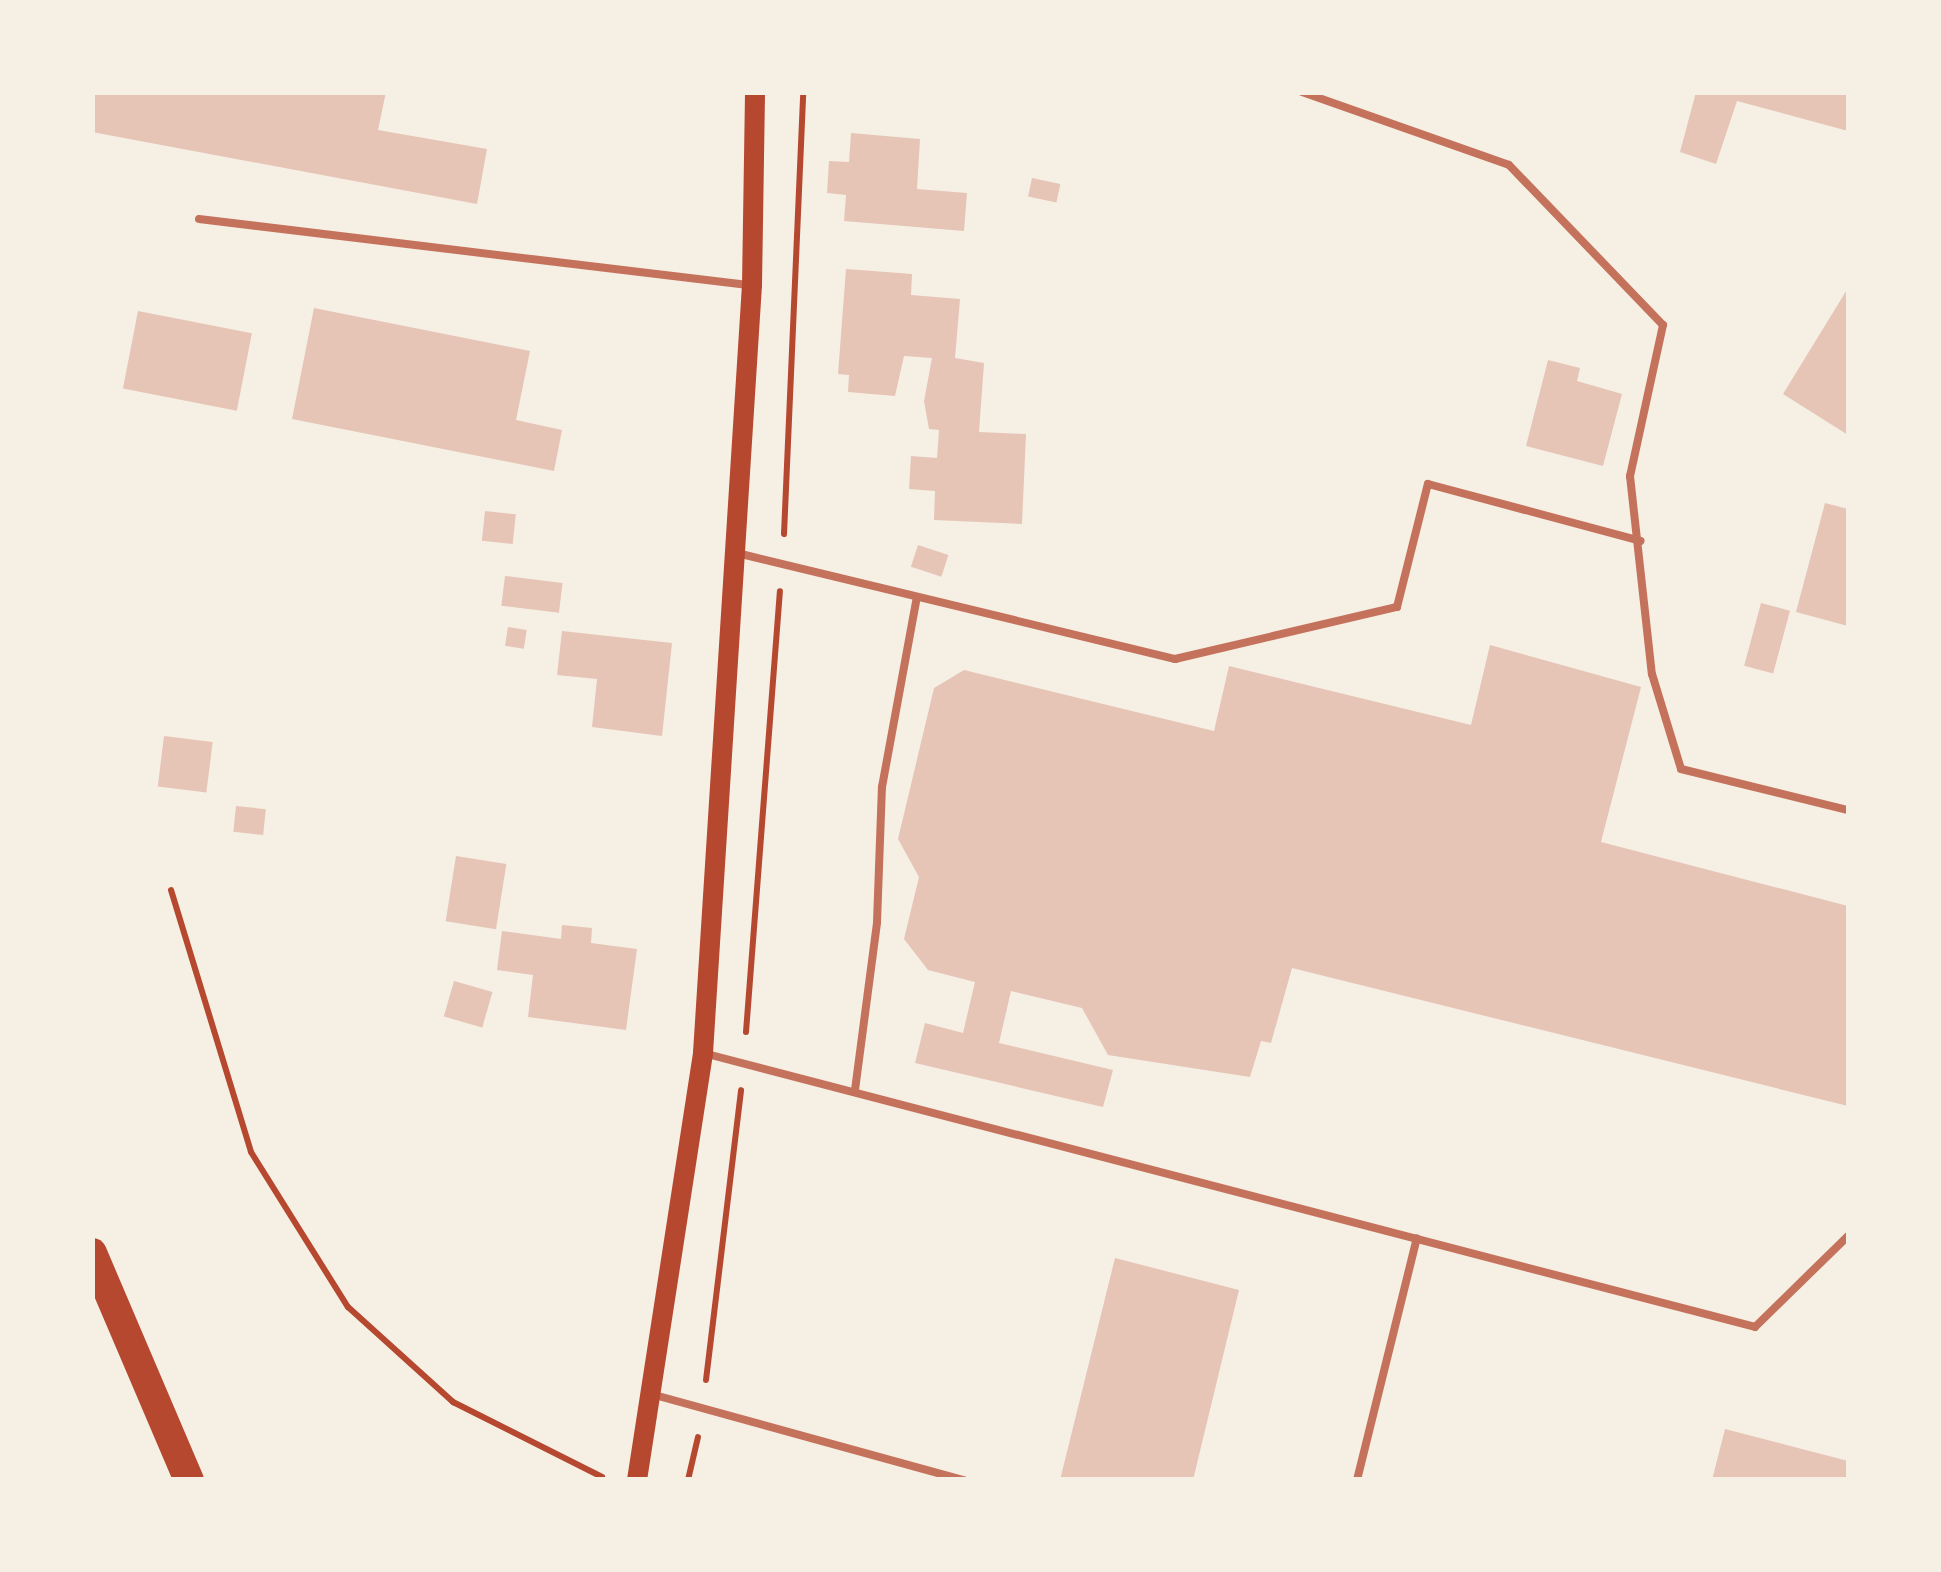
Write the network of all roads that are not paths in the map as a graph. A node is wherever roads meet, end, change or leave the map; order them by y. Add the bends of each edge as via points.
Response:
1 (755, 92) edge
2 (1302, 92) edge
3 (198, 218) dead end
4 (752, 286) junction
5 (1640, 540) junction
6 (735, 553) junction
7 (917, 597) junction
8 (1848, 810) edge
9 (702, 1053) junction
10 (855, 1090) junction
11 (1848, 1236) edge
12 (1417, 1238) junction
13 (92, 1252) edge
14 (651, 1394) junction
15 (189, 1480) edge
16 (637, 1480) edge
17 (964, 1480) edge
18 (1357, 1480) edge

1 - 4 main road
2 - 5 lane via 1509,165 1663,324 1630,476
3 - 4 lane
4 - 6 main road
5 - 7 lane via 1428,484 1397,607 1175,659
5 - 8 lane via 1652,674 1681,768
6 - 7 lane
6 - 9 main road
7 - 10 lane via 882,787 877,922
9 - 10 lane
9 - 14 main road
10 - 12 lane
11 - 12 lane via 1755,1327
12 - 18 lane
13 - 15 highway
14 - 16 main road
14 - 17 lane

